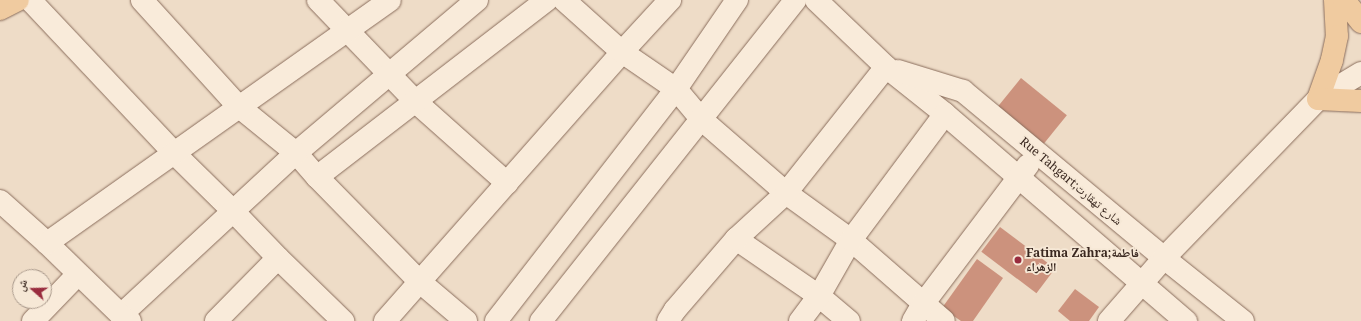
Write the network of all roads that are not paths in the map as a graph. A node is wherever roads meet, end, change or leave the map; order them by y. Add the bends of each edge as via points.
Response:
1 (18, 0) edge
2 (30, 0) edge
3 (142, 0) edge
4 (318, 0) edge
5 (390, 0) edge
6 (477, 0) edge
7 (547, 0) edge
8 (564, 0) edge
9 (670, 0) edge
10 (737, 0) edge
11 (795, 0) edge
12 (816, 0) edge
13 (1335, 0) edge
14 (1344, 0) edge
15 (0, 9) edge
16 (1361, 22) edge
17 (348, 31) junction
18 (622, 52) junction
19 (886, 67) junction
20 (1361, 73) edge
21 (389, 74) junction
22 (676, 89) junction
23 (1318, 99) junction
24 (1361, 101) edge
25 (416, 102) junction
26 (238, 106) junction
27 (945, 114) junction
28 (701, 119) junction
29 (173, 152) junction
30 (296, 153) junction
31 (1037, 153) junction
32 (1019, 177) junction
33 (317, 178) junction
34 (507, 183) junction
35 (786, 192) junction
36 (0, 202) edge
37 (234, 211) junction
38 (736, 239) junction
39 (851, 240) junction
40 (46, 243) junction
41 (278, 258) junction
42 (1164, 258) junction
43 (78, 274) junction
44 (420, 282) junction
45 (1142, 284) junction
46 (819, 296) junction
47 (918, 312) edge
48 (677, 317) edge
49 (125, 318) edge
50 (33, 321) edge
51 (216, 321) edge
52 (343, 321) edge
53 (385, 321) edge
54 (466, 321) edge
55 (496, 321) edge
56 (542, 321) edge
57 (800, 321) edge
58 (849, 321) edge
59 (944, 321) edge
60 (1109, 321) edge
61 (1186, 321) edge
62 (1243, 321) edge

1 - 15 main road
2 - 29 street
3 - 26 street
4 - 17 street
5 - 17 street
6 - 21 street
7 - 25 street
8 - 18 street
9 - 18 street
10 - 22 street
11 - 28 street
12 - 19 street, Rue Tahgart;شارع تهقارت
13 - 23 main road via 1337,36 1332,60
14 - 16 main road
17 - 21 street
17 - 26 street
18 - 22 street
18 - 34 street
19 - 27 street, Rue Tahgart;شارع تهقارت
19 - 31 street, Rue Tahgart;شارع تهقارت via 963,91
19 - 35 street
20 - 23 street
21 - 25 street
21 - 30 street
22 - 28 street
22 - 55 street
23 - 24 main road
23 - 42 street
25 - 33 street
25 - 34 street
26 - 29 street
26 - 30 street
27 - 32 street, Rue Tahgart;شارع تهقارت
27 - 39 street
28 - 35 street
28 - 56 street
29 - 37 street
29 - 40 street
30 - 33 street
30 - 37 street
31 - 32 street
31 - 42 street, Rue Tahgart;شارع تهقارت
32 - 45 street, Rue Tahgart;شارع تهقارت
32 - 47 street
33 - 44 street
34 - 44 street
35 - 38 street
35 - 39 street
36 - 40 street
37 - 41 street
37 - 49 street
38 - 46 street
38 - 48 street
39 - 46 street
39 - 47 street
40 - 43 street
41 - 51 street
41 - 52 street
42 - 45 street
42 - 62 street, Rue Tahgart;شارع تهقارت
43 - 49 street
43 - 50 street
44 - 53 street
44 - 54 street
45 - 60 street
45 - 61 street, Rue Tahgart;شارع تهقارت
46 - 57 street
46 - 58 street
47 - 59 street

